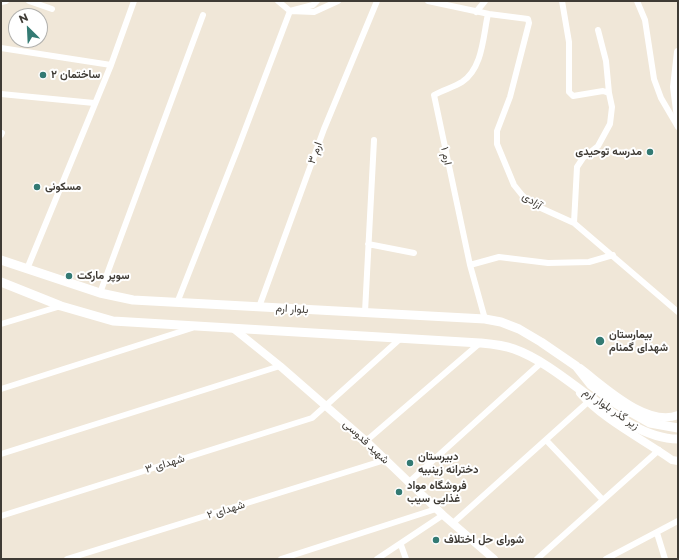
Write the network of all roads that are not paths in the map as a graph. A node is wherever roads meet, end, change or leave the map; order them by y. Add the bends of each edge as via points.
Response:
1 (6, 1) edge
2 (29, 1) edge
3 (134, 1) edge
4 (278, 1) edge
5 (317, 1) edge
6 (338, 1) edge
7 (377, 1) edge
8 (428, 1) edge
9 (485, 1) edge
10 (562, 1) edge
11 (637, 1) edge
12 (1, 2) edge
13 (52, 9) dead end
14 (290, 11) junction
15 (476, 12) junction
16 (488, 14) junction
17 (203, 15) dead end
18 (598, 30) dead end
19 (1, 48) edge
20 (678, 52) edge
21 (110, 65) junction
22 (609, 93) junction
23 (1, 94) edge
24 (94, 103) junction
25 (678, 118) edge
26 (678, 127) edge
27 (374, 140) dead end
28 (574, 223) junction
29 (368, 244) junction
30 (414, 253) dead end
31 (613, 256) junction
32 (1, 260) edge
33 (470, 266) junction
34 (27, 268) junction
35 (1, 282) edge
36 (100, 293) junction
37 (177, 303) junction
38 (61, 306) junction
39 (259, 307) junction
40 (364, 312) junction
41 (678, 312) edge
42 (485, 319) junction
43 (1, 324) edge
44 (196, 326) junction
45 (234, 328) junction
46 (401, 338) junction
47 (480, 343) junction
48 (542, 362) junction
49 (280, 366) junction
50 (576, 366) junction
51 (568, 380) junction
52 (1, 389) edge
53 (588, 402) junction
54 (326, 406) junction
55 (678, 415) edge
56 (678, 428) edge
57 (546, 440) junction
58 (678, 440) edge
59 (366, 441) junction
60 (659, 450) junction
61 (1, 454) edge
62 (385, 460) junction
63 (676, 462) edge
64 (408, 483) junction
65 (603, 500) junction
66 (436, 509) junction
67 (443, 515) junction
68 (1, 516) edge
69 (678, 521) edge
70 (453, 523) junction
71 (657, 533) junction
72 (401, 545) junction
73 (67, 559) edge
74 (281, 559) edge
75 (377, 559) edge
76 (406, 559) edge
77 (494, 559) edge
78 (537, 559) edge
79 (606, 559) edge
80 (666, 559) edge

1 - 12 street
2 - 13 street
3 - 21 street
4 - 14 street
5 - 14 street via 313,5
6 - 14 street via 314,12
7 - 39 street, ارم ۳ via 324,129
8 - 15 street
9 - 15 street
10 - 22 street via 569,42 569,92 573,96 603,91
11 - 26 street via 645,20 654,79 661,98
14 - 37 street
15 - 16 street
16 - 28 street, آزادی via 528,19 530,23 510,98 497,131 497,144 514,185 522,195 532,204
16 - 33 street, ارم ۱ via 473,71 462,83 434,95
17 - 36 street
18 - 22 street via 606,60
19 - 21 street
20 - 25 street via 674,87
21 - 24 street
22 - 28 street via 612,107 610,124 598,146 583,158 577,167
23 - 24 street
24 - 34 street
27 - 29 street
28 - 31 street, آزادی
29 - 30 street
29 - 40 street
31 - 33 street via 589,262 548,263 499,257
31 - 41 street, آزادی
32 - 34 main road, بلوار ارم
33 - 42 street, ارم ۱
34 - 36 main road, بلوار ارم
35 - 38 main road, بلوار ارم
36 - 37 main road, بلوار ارم via 133,300
37 - 39 main road, بلوار ارم
38 - 43 street
38 - 44 main road, بلوار ارم via 113,321
39 - 40 main road, بلوار ارم
40 - 42 main road, بلوار ارم
42 - 50 main road, بلوار ارم via 520,329
44 - 45 main road, بلوار ارم
44 - 52 street
45 - 46 main road, بلوار ارم
45 - 49 street, شهید قدوسی
46 - 47 main road, بلوار ارم
46 - 54 street, شهدای ۳
47 - 48 main road, بلوار ارم via 513,348
47 - 59 street
48 - 51 main road, بلوار ارم
48 - 64 street
49 - 54 street, شهید قدوسی
49 - 61 street
50 - 55 street via 641,411 657,417
50 - 56 main road, زیر گذر بلوار ارم via 591,385 614,403 650,423
51 - 53 street
51 - 58 main road, زیر گذر بلوار ارم via 626,422 649,434
53 - 57 street
53 - 60 street via 622,428
54 - 59 street, شهید قدوسی
54 - 68 street, شهدای ۳ via 312,418
57 - 65 street
57 - 70 street
59 - 62 street, شهید قدوسی
60 - 63 street
60 - 65 street
62 - 64 street, شهید قدوسی
62 - 73 street, شهدای ۲
64 - 66 street, شهید قدوسی
65 - 78 street
66 - 67 street, شهید قدوسی
66 - 74 street
67 - 70 street, شهید قدوسی
67 - 72 street
69 - 71 street
70 - 77 street, شهید قدوسی
71 - 79 street
71 - 80 street
72 - 75 street
72 - 76 street

